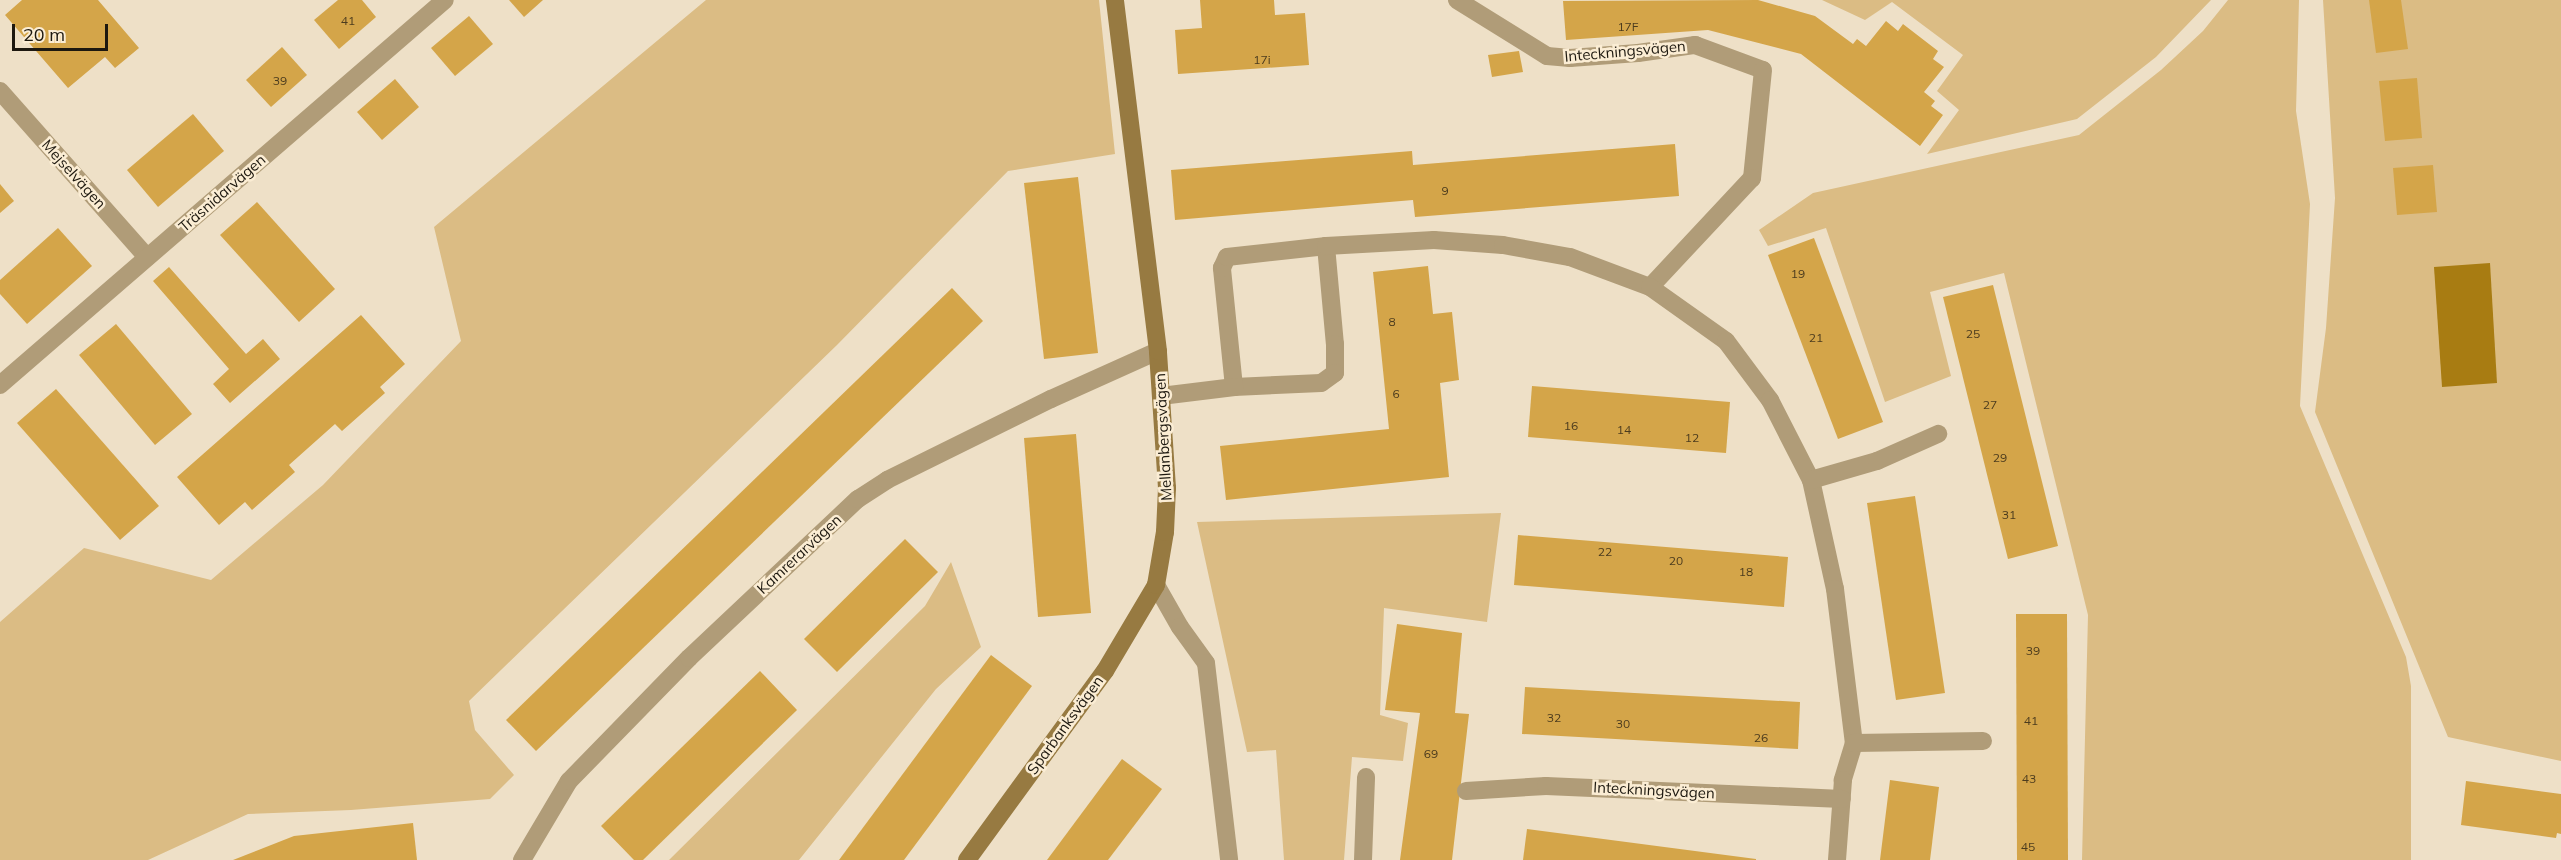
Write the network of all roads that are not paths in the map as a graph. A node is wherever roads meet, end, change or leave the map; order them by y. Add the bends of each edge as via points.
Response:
1 (445, 0) edge
2 (1115, 0) edge
3 (1457, 0) edge
4 (0, 91) edge
5 (1326, 246) junction
6 (147, 257) junction
7 (1650, 287) junction
8 (1158, 351) junction
9 (0, 385) edge
10 (1234, 387) junction
11 (1161, 396) junction
12 (1938, 434) dead end
13 (1811, 480) junction
14 (1156, 585) junction
15 (1983, 741) dead end
16 (1854, 743) junction
17 (1366, 777) dead end
18 (1466, 791) dead end
19 (1842, 799) junction
20 (522, 860) edge
21 (967, 860) edge
22 (1229, 860) edge
23 (1363, 860) edge
24 (1837, 860) edge

1 - 6 street, Träsnidarvägen
2 - 8 street, Mellanbergsvägen
3 - 7 street, Inteckningsvägen via 1547,56 1638,53 1695,45 1763,70 1752,178
4 - 6 street, Mejselvägen
5 - 7 street via 1434,240 1503,244 1570,257
5 - 10 street via 1335,373 1321,382
5 - 10 street via 1227,257 1222,268
6 - 9 street, Träsnidarvägen
7 - 13 street via 1726,341 1770,400
8 - 11 street, Mellanbergsvägen
8 - 20 street, Kamrerarvägen via 1051,399 887,480 858,499 689,658 569,780
10 - 11 street
11 - 14 street, Mellanbergsvägen via 1167,488
12 - 13 street via 1877,461
13 - 16 street via 1835,588
14 - 21 street, Sparbanksvägen via 1105,671
14 - 22 street via 1206,663
15 - 16 street
16 - 19 street
17 - 23 street
18 - 19 street, Inteckningsvägen via 1546,786
19 - 24 street

